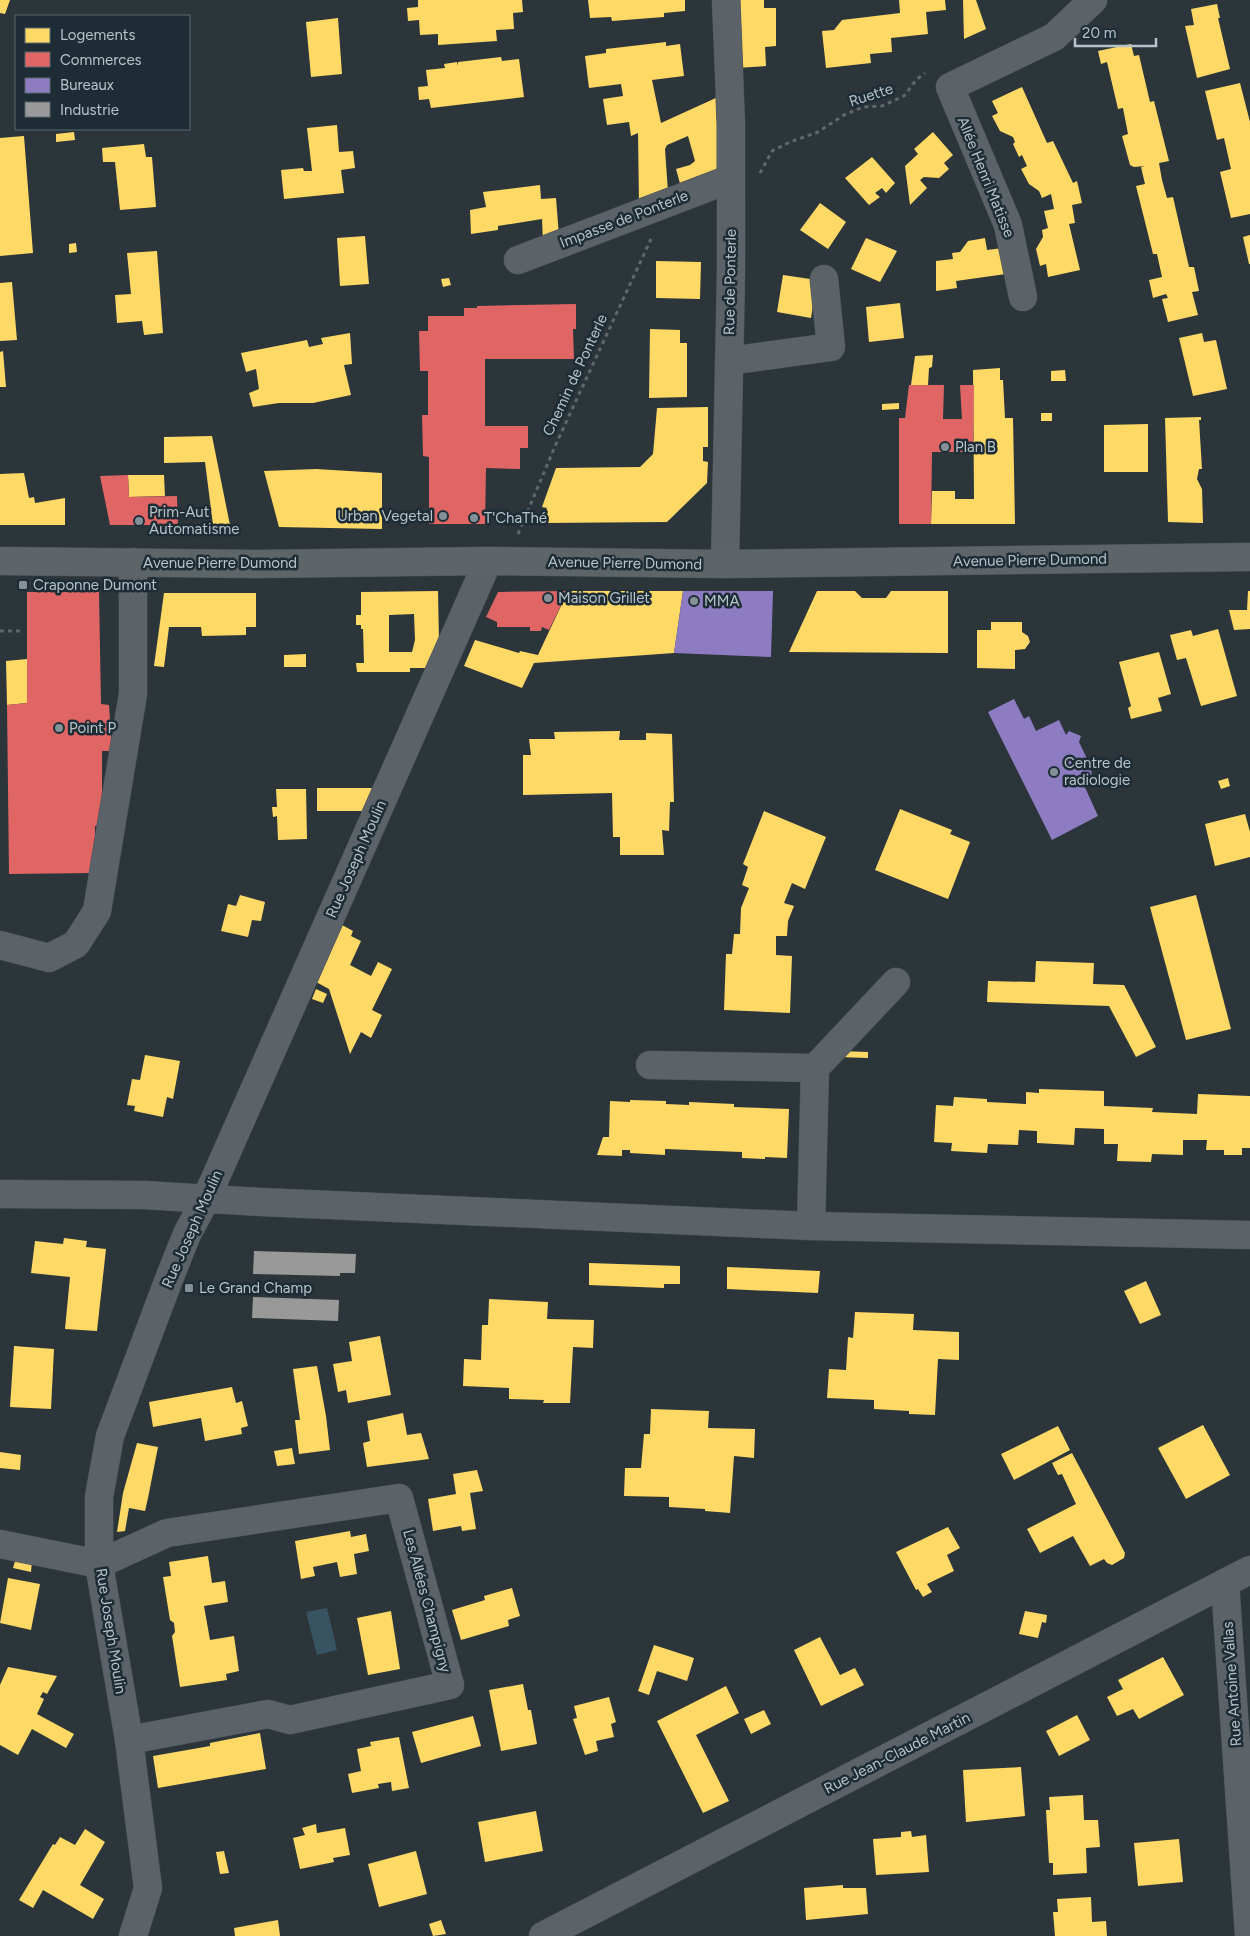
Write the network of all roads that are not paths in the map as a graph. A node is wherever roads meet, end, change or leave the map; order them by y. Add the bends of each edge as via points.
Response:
1 (726, 0) edge
2 (1093, 0) edge
3 (731, 190) junction
4 (518, 260) dead end
5 (824, 279) dead end
6 (1023, 297) dead end
7 (729, 361) junction
8 (1250, 557) edge
9 (0, 561) edge
10 (133, 562) junction
11 (500, 562) junction
12 (725, 564) junction
13 (0, 945) edge
14 (896, 982) dead end
15 (650, 1065) dead end
16 (815, 1068) junction
17 (0, 1194) edge
18 (206, 1199) junction
19 (812, 1226) junction
20 (1250, 1235) edge
21 (0, 1544) edge
22 (99, 1564) junction
23 (1250, 1570) edge
24 (1225, 1583) junction
25 (129, 1740) junction
26 (133, 1936) edge
27 (544, 1936) edge
28 (1249, 1936) edge

1 - 3 street, Rue de Ponterle
2 - 6 street, Allée Henri Matisse via 1054,37 941,77 1008,225
3 - 4 street, Impasse de Ponterle via 668,202
3 - 7 street, Rue de Ponterle
5 - 7 street via 831,347
7 - 12 street, Rue de Ponterle
8 - 12 main road, Avenue Pierre Dumond
9 - 10 main road, Avenue Pierre Dumond
10 - 11 main road, Avenue Pierre Dumond
10 - 13 street via 133,694 97,911 76,944 50,958
11 - 12 main road, Avenue Pierre Dumond
11 - 18 street, Rue Joseph Moulin
14 - 16 street
15 - 16 street
16 - 19 street
17 - 18 street
18 - 19 street
18 - 22 street, Rue Joseph Moulin via 168,1279 110,1436 99,1497
19 - 20 street
21 - 22 street
22 - 25 street, Rue Joseph Moulin
22 - 25 street, Les Allées Champigny via 167,1533 399,1498 450,1685 290,1720 268,1714
23 - 24 street, Rue Jean-Claude Martin
24 - 27 street, Rue Jean-Claude Martin
24 - 28 street, Rue Antoine Vallas
25 - 26 street, Rue Joseph Moulin via 148,1888

